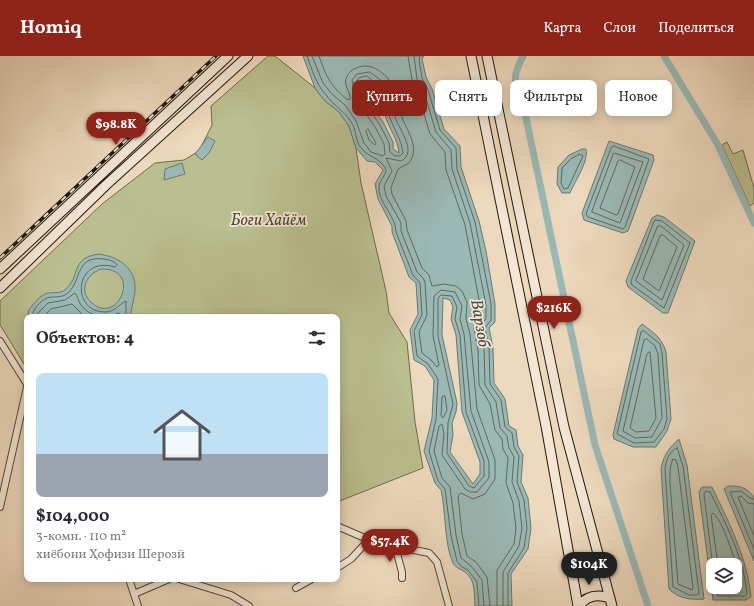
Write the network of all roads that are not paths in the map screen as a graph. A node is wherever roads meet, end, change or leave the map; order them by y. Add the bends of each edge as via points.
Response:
1 (228, 56) edge
2 (248, 56) edge
3 (471, 56) edge
4 (487, 56) edge
5 (18, 252) junction
6 (26, 262) junction
7 (0, 269) edge
8 (0, 288) edge
9 (0, 340) edge
10 (24, 380) edge
11 (24, 399) edge
12 (0, 507) edge
13 (340, 527) edge
14 (371, 541) junction
15 (395, 546) junction
16 (340, 566) edge
17 (402, 578) dead end
18 (129, 582) edge
19 (162, 582) edge
20 (190, 582) edge
21 (307, 582) edge
22 (296, 588) dead end
23 (134, 594) junction
24 (611, 602) edge
25 (138, 606) edge
26 (249, 606) edge
27 (449, 606) edge
28 (579, 606) edge

1 - 5 main road
2 - 6 main road via 106,185
3 - 28 main road via 545,418
4 - 24 main road via 564,427
5 - 6 main road
5 - 7 main road
6 - 8 main road
9 - 10 street
11 - 12 street
13 - 14 street
14 - 15 street
14 - 16 street
15 - 17 street
15 - 27 street via 429,553 435,558
18 - 23 street
19 - 23 street
20 - 26 street via 231,595
21 - 22 street
23 - 25 street
24 - 28 main road via 591,596

